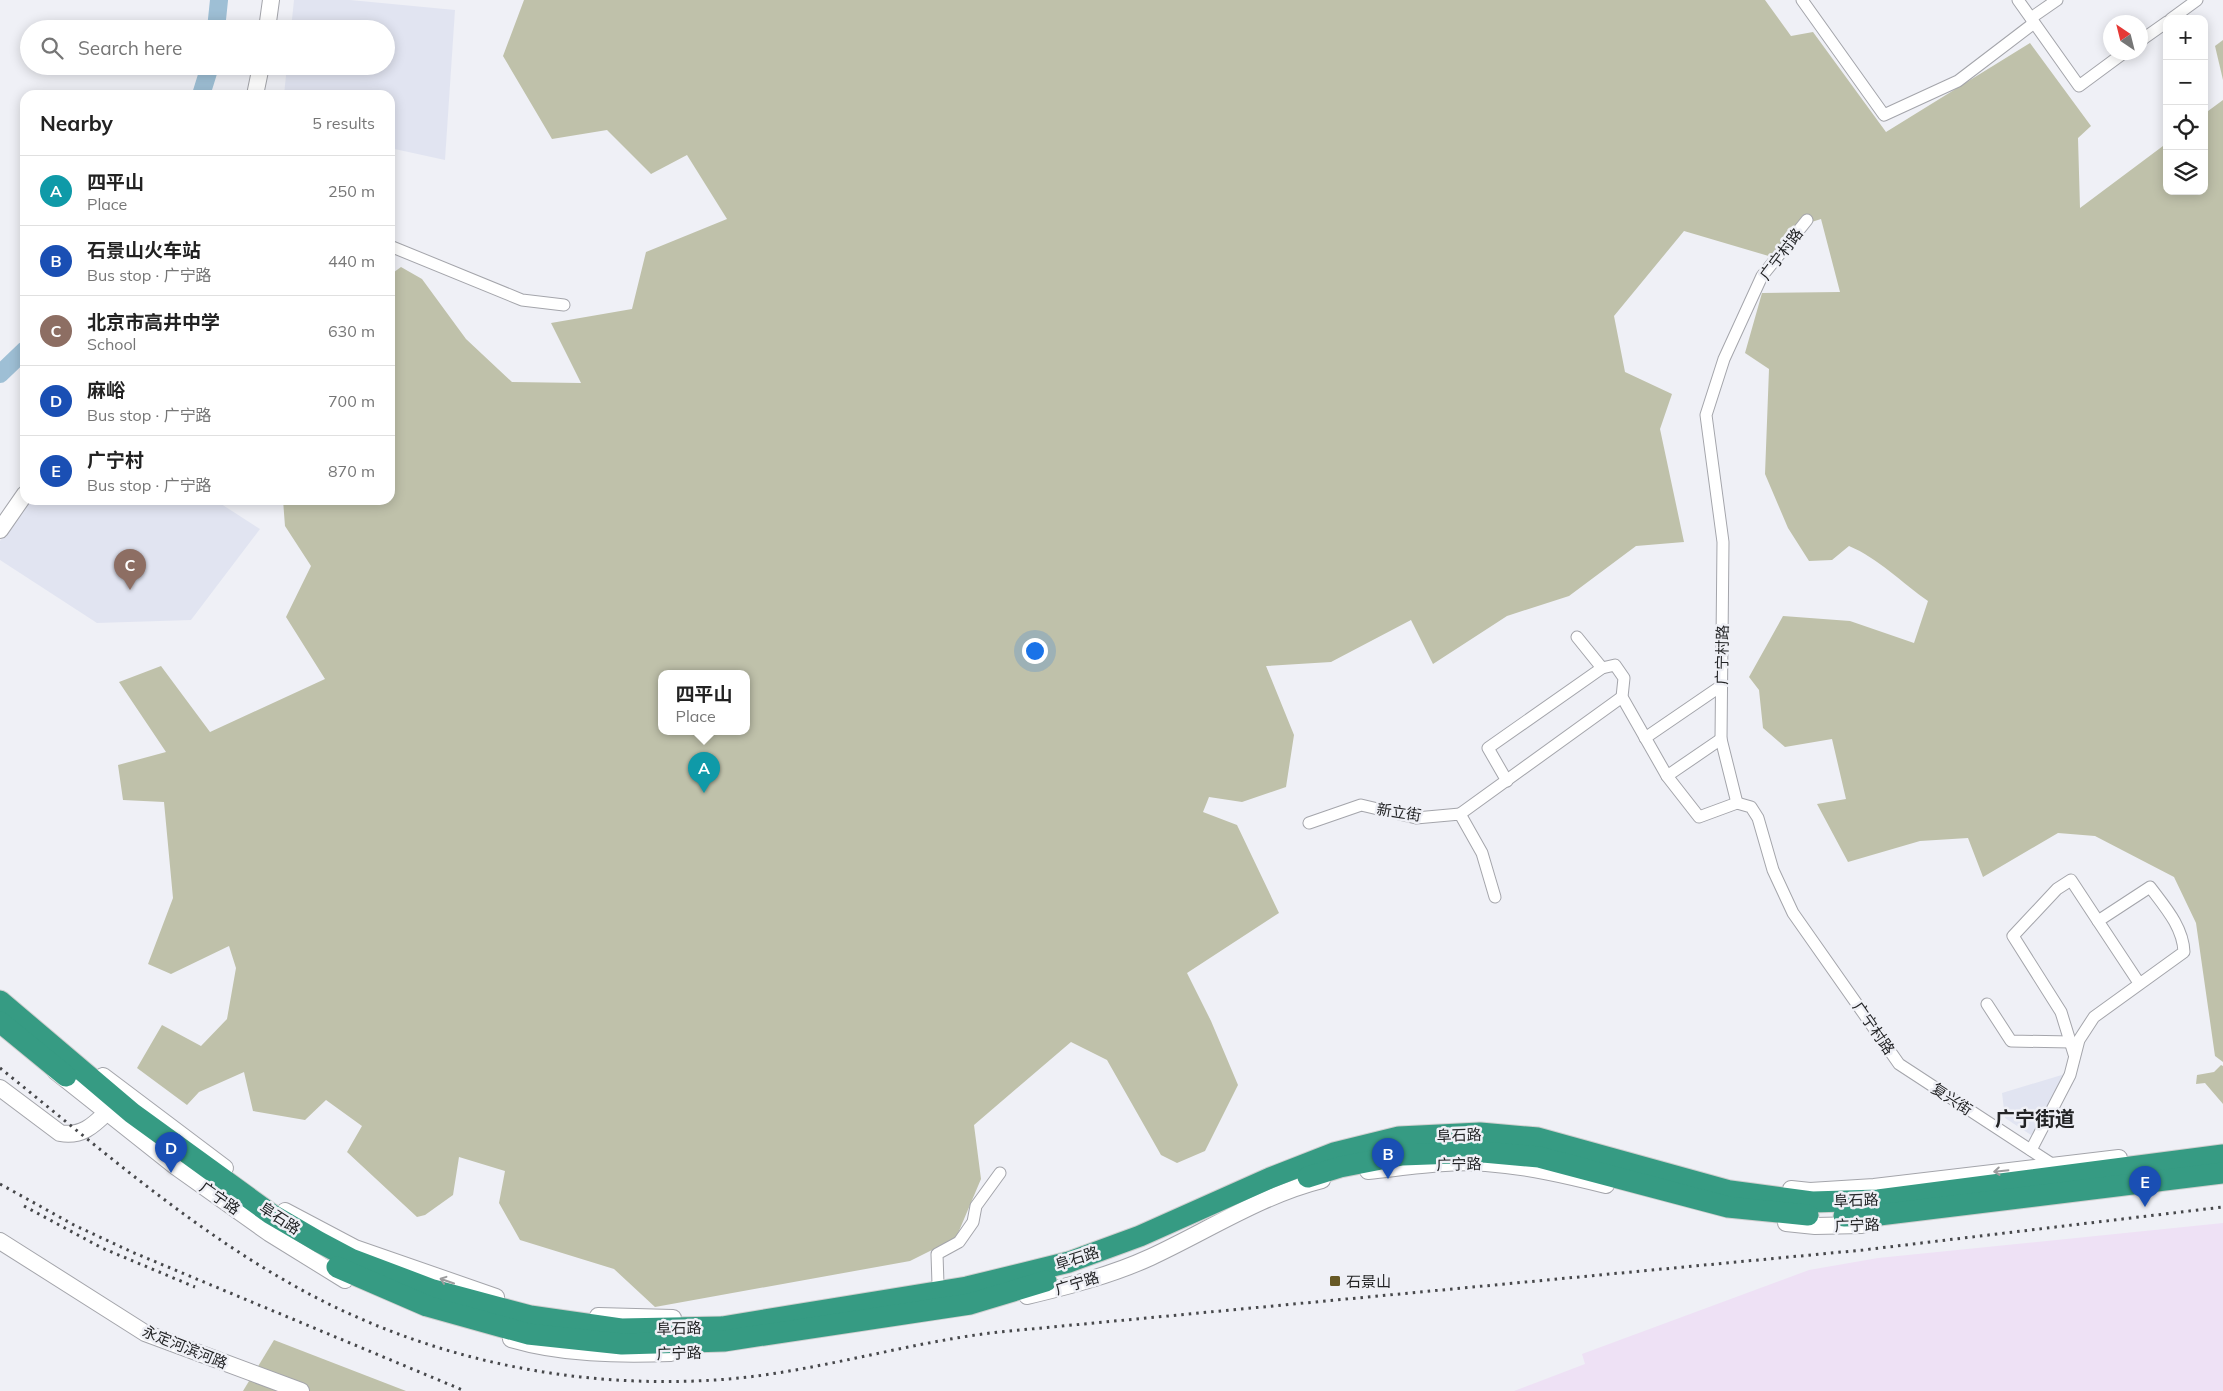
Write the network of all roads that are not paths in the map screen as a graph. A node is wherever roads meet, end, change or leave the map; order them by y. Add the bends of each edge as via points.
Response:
1 (271, 0) edge
2 (1802, 0) edge
3 (2018, 0) edge
4 (2057, 0) edge
5 (2197, 0) edge
6 (2176, 15) edge
7 (268, 20) edge
8 (2033, 20) junction
9 (2163, 25) edge
10 (2148, 35) edge
11 (2114, 60) edge
12 (259, 75) edge
13 (256, 90) edge
14 (1807, 220) dead end
15 (395, 248) edge
16 (564, 305) dead end
17 (20, 501) edge
18 (0, 530) edge
19 (1577, 637) dead end
20 (1602, 668) junction
21 (1721, 686) junction
22 (1622, 697) junction
23 (1645, 738) junction
24 (1720, 739) junction
25 (1667, 776) junction
26 (1507, 780) junction
27 (1737, 803) junction
28 (1460, 814) junction
29 (1309, 823) dead end
30 (1495, 897) dead end
31 (2098, 921) junction
32 (2139, 983) junction
33 (0, 998) edge
34 (0, 1002) edge
35 (1987, 1004) dead end
36 (0, 1022) edge
37 (0, 1028) edge
38 (2071, 1042) junction
39 (2074, 1054) junction
40 (1899, 1064) joint
41 (0, 1088) edge
42 (107, 1112) junction
43 (2223, 1146) edge
44 (2031, 1150) junction
45 (2223, 1155) edge
46 (2055, 1166) junction
47 (2223, 1173) edge
48 (1000, 1174) dead end
49 (2223, 1182) edge
50 (0, 1241) edge
51 (938, 1284) junction
52 (301, 1391) edge

1 - 7 street
2 - 8 street via 1884,115 1958,81
3 - 8 street
4 - 8 street
5 - 6 street
8 - 11 street via 2079,86
9 - 10 street
12 - 13 street
14 - 21 street, 广宁村路 via 1762,276 1724,359 1706,415 1723,542
15 - 16 street via 522,300
17 - 18 street
19 - 20 street
20 - 22 street via 1615,665 1624,678
20 - 26 street via 1488,748
21 - 23 street
21 - 24 street, 广宁村路
22 - 23 street
22 - 26 street
23 - 25 street
24 - 25 street
24 - 27 street, 广宁村路
25 - 27 street via 1699,816
26 - 28 street
27 - 40 street, 广宁村路 via 1750,807 1758,818 1773,870 1793,913
28 - 29 street, 新立街 via 1416,818 1361,805
28 - 30 street via 1482,853
31 - 32 street
31 - 32 street via 2150,887 2178,927 2184,940 2184,952
31 - 38 street via 2071,880 2057,889 2013,936 2061,1012
32 - 39 street via 2094,1017
51 -> 33 street, 广宁路 via 722,1317 620,1318 530,1309 355,1248 277,1207
34 - 45 highway, 阜石路 via 132,1113 271,1214 351,1259 433,1290 530,1316 622,1329 722,1327 977,1285 1069,1262 1140,1236 1334,1153 1399,1137 1480,1133 1538,1138 1730,1191 1812,1202 1878,1200
35 - 38 street via 2011,1041
36 - 47 highway, 阜石路 via 125,1124 308,1252 346,1272 427,1306 528,1334 622,1344 724,1342 970,1304 1073,1273 1147,1246 1303,1179 1340,1167 1402,1156 1483,1152 1539,1157 1728,1207 1815,1216 1880,1215
37 - 42 street, 广宁路
38 - 39 street
39 - 44 street via 2070,1075
40 - 44 street, 复兴街
41 - 42 street via 60,1133 80,1133
42 - 49 street, 广宁路 via 176,1167 343,1279 429,1316 532,1345 624,1355 728,1351 974,1309 1067,1287 1149,1258 1278,1195 1313,1182 1348,1173 1408,1165 1484,1163 1545,1170 1729,1216 1815,1226 1878,1225
43 - 46 street, 广宁路
44 - 46 street, 复兴街
46 -> 51 street, 广宁路 via 1874,1188 1810,1192 1729,1183 1537,1128 1478,1126 1397,1131 1332,1145 1135,1228 1068,1252
48 - 51 street via 976,1206 973,1222 959,1242 937,1254
50 - 52 street, 永定河滨河路 via 145,1333

